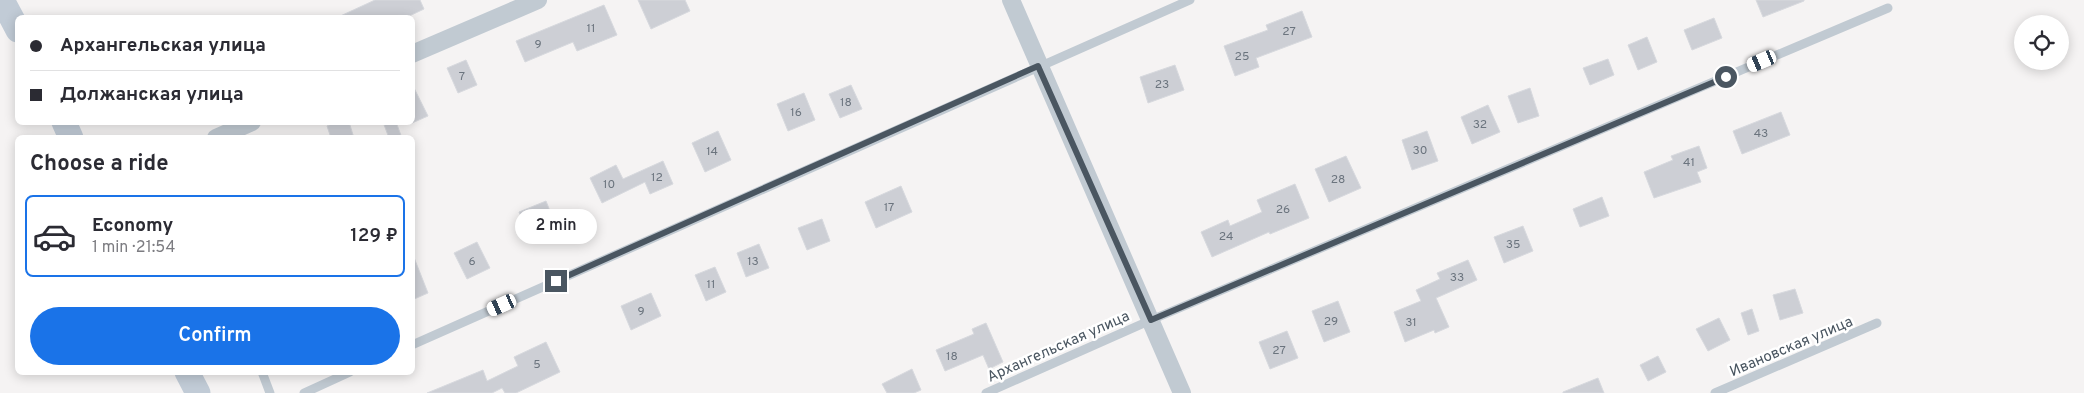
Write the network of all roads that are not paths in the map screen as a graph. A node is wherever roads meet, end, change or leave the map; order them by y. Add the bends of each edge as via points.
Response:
1 (2, 0) edge
2 (538, 0) edge
3 (1010, 0) edge
4 (1190, 0) edge
5 (1888, 8) dead end
6 (15, 24) edge
7 (415, 53) edge
8 (1038, 66) junction
9 (245, 125) edge
10 (223, 135) edge
11 (1151, 320) junction
12 (1877, 324) dead end
13 (415, 344) edge
14 (189, 375) edge
15 (263, 375) edge
16 (343, 375) edge
17 (198, 393) edge
18 (270, 393) edge
19 (304, 393) edge
20 (986, 393) edge
21 (1182, 393) edge
22 (1715, 393) edge

1 - 6 main road
2 - 7 street
3 - 8 street
4 - 8 lane
5 - 11 lane, Архангельская улица
8 - 11 street
8 - 13 lane
9 - 10 street
11 - 20 lane, Архангельская улица
11 - 21 street
12 - 22 lane, Ивановская улица
14 - 17 main road
15 - 18 lane
16 - 19 lane

